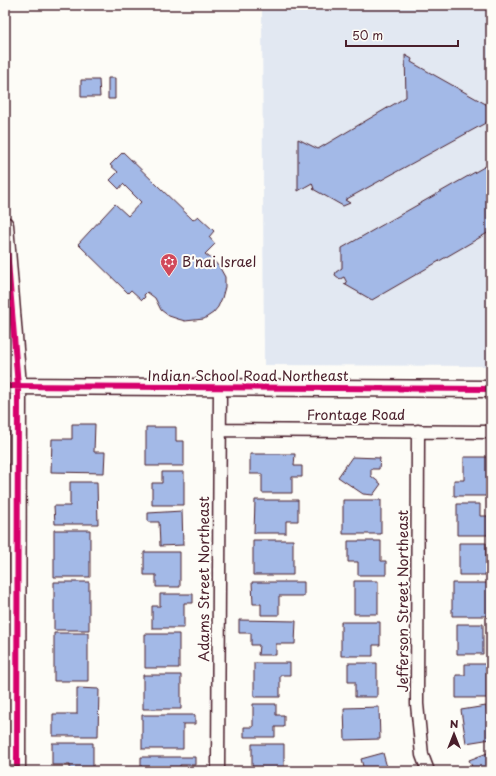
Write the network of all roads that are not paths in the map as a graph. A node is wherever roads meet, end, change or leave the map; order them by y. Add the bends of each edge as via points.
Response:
1 (5, 225) edge
2 (12, 386) edge
3 (220, 387) junction
4 (491, 389) edge
5 (220, 430) junction
6 (418, 431) junction
7 (491, 432) edge
8 (17, 771) edge
9 (218, 771) edge
10 (428, 771) edge

1 - 2 street
2 - 3 street, Indian School Road Northeast
2 - 8 street
3 - 4 street, Indian School Road Northeast
3 - 5 street, Adams Street Northeast
5 - 6 street, Frontage Road
5 - 9 street, Adams Street Northeast
6 - 7 street, Frontage Road
6 - 10 street, Jefferson Street Northeast via 417,704 422,755

